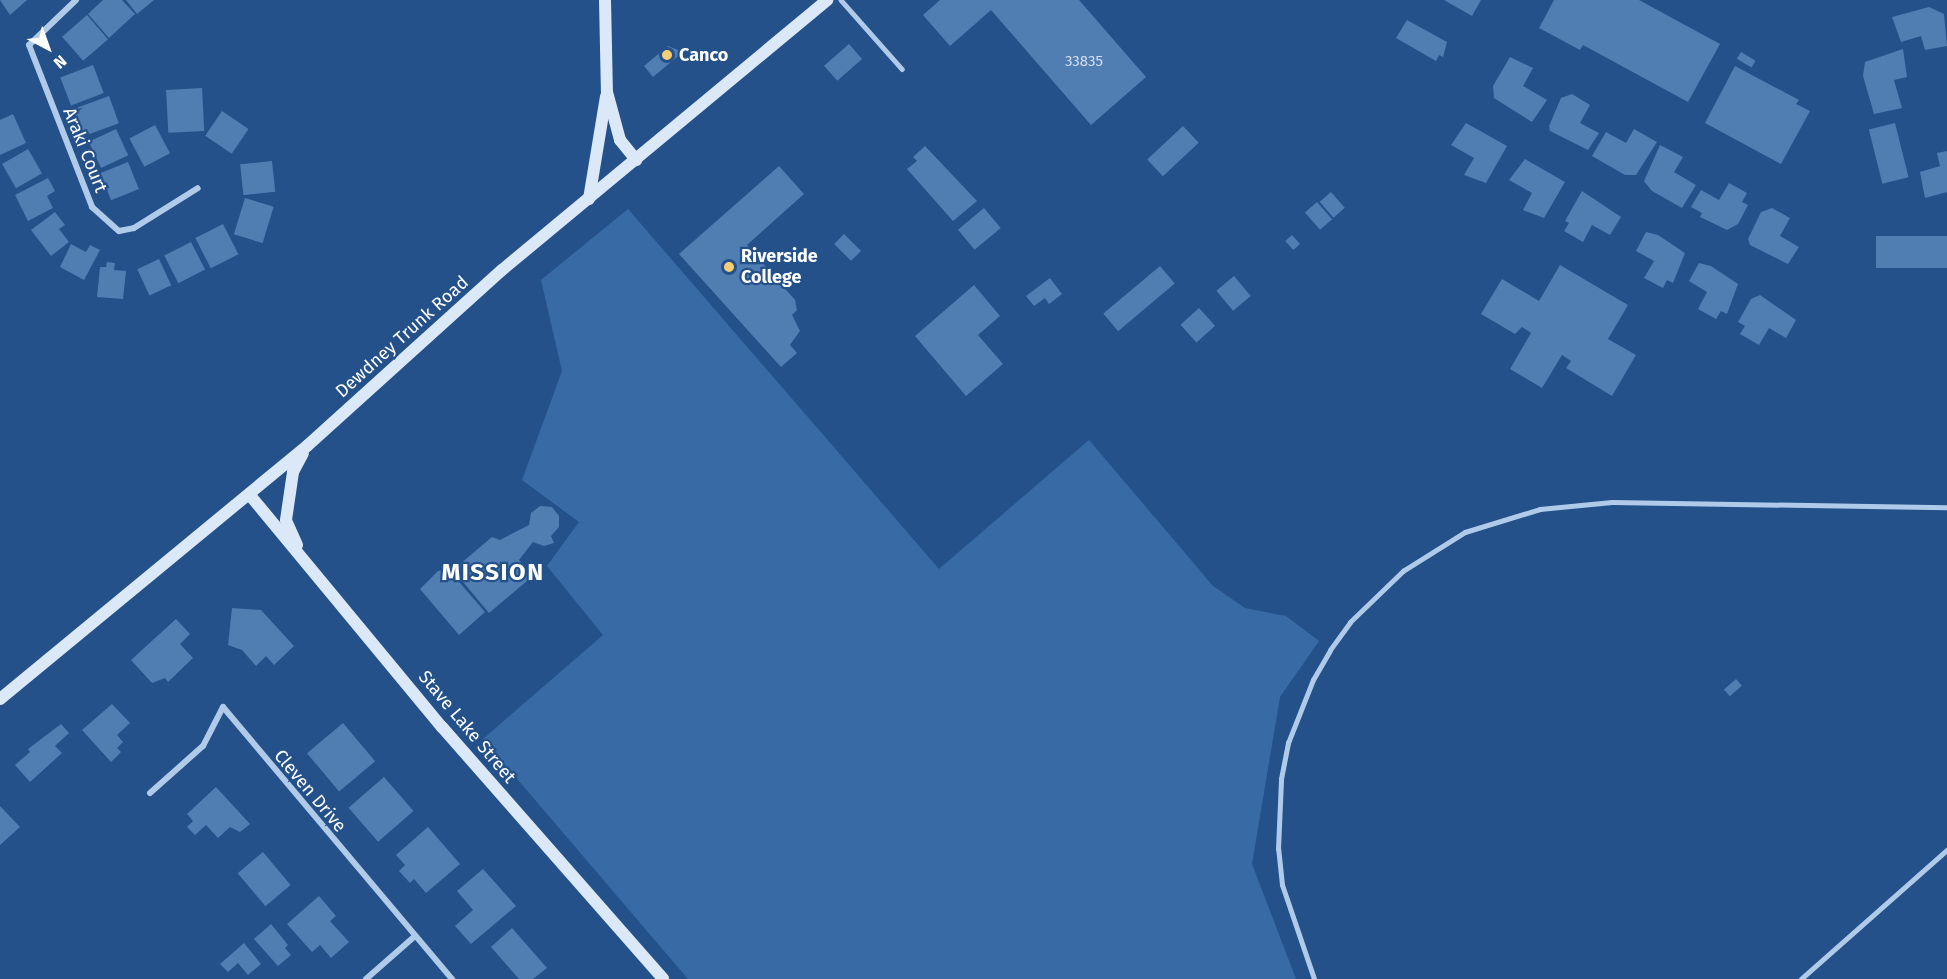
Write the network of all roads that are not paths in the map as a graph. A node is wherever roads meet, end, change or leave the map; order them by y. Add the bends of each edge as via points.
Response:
1 (76, 0) edge
2 (605, 0) edge
3 (826, 0) edge
4 (841, 0) edge
5 (902, 69) dead end
6 (607, 92) junction
7 (636, 160) junction
8 (198, 188) dead end
9 (589, 199) junction
10 (307, 446) junction
11 (249, 494) junction
12 (1947, 507) edge
13 (301, 554) junction
14 (0, 699) edge
15 (150, 793) dead end
16 (1947, 850) edge
17 (414, 937) junction
18 (366, 979) edge
19 (452, 979) edge
20 (663, 979) edge
21 (1314, 979) edge
22 (1801, 979) edge

1 - 8 street, Araki Court via 29,45 92,207 119,231 134,228
2 - 6 main road via 609,24
3 - 7 main road, Dewdney Trunk Road
4 - 5 lane
6 - 7 main road via 620,140
6 - 9 main road
7 - 9 main road, Dewdney Trunk Road
9 - 10 main road, Dewdney Trunk Road via 502,270
10 - 11 main road, Dewdney Trunk Road
10 - 13 main road via 293,472 286,520
11 - 13 main road, Stave Lake Street
11 - 14 main road, Dewdney Trunk Road
12 - 21 lane via 1612,502 1540,509 1465,532 1402,571 1350,622 1329,650 1288,743 1278,814 1278,849 1282,885
13 - 20 main road, Stave Lake Street via 442,727
15 - 17 street, Cleven Drive via 204,746 223,707
16 - 22 lane
17 - 18 street
17 - 19 street, Cleven Drive

